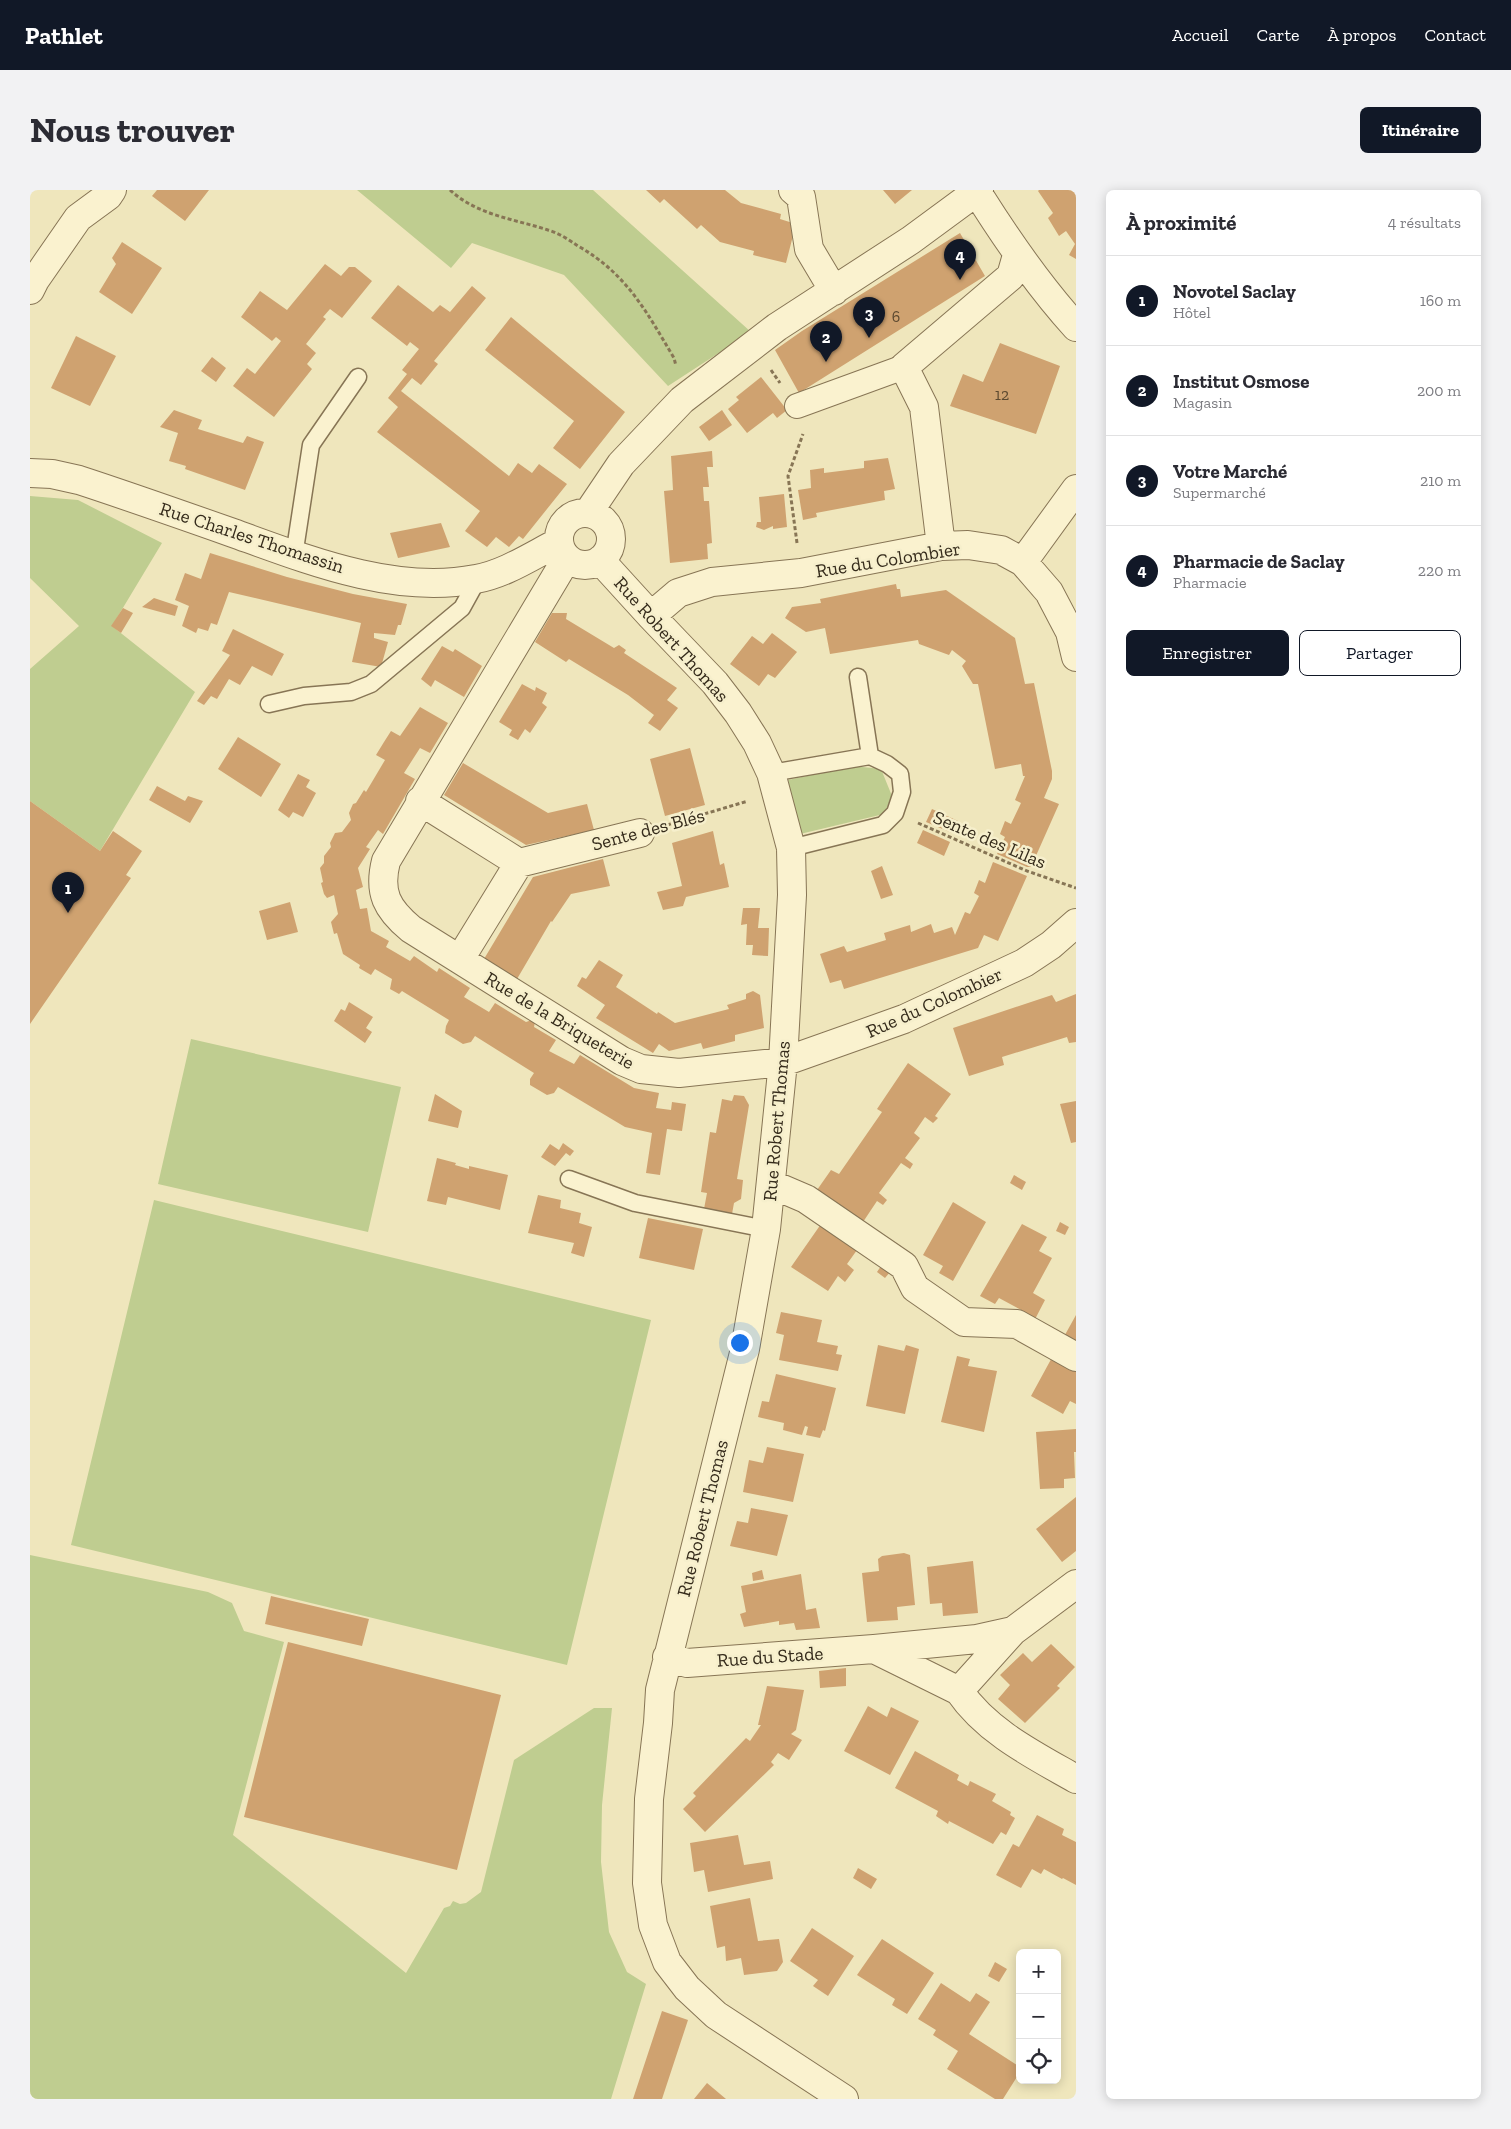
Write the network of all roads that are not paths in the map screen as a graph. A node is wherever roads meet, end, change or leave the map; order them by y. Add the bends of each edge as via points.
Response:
1 (112, 190) edge
2 (793, 190) edge
3 (978, 191) edge
4 (1017, 255) junction
5 (30, 290) edge
6 (834, 291) junction
7 (1076, 327) edge
8 (904, 368) junction
9 (358, 377) dead end
10 (797, 406) road end
11 (30, 473) edge
12 (1076, 489) edge
13 (588, 513) junction
14 (941, 546) junction
15 (563, 550) junction
16 (294, 556) junction
17 (600, 560) junction
18 (1023, 562) junction
19 (478, 579) junction
20 (651, 616) junction
21 (1076, 658) edge
22 (858, 677) dead end
23 (269, 704) dead end
24 (870, 756) junction
25 (774, 784) junction
26 (420, 801) junction
27 (640, 833) road end
28 (791, 848) junction
29 (519, 863) junction
30 (1076, 923) edge
31 (460, 959) junction
32 (783, 1062) junction
33 (569, 1179) dead end
34 (771, 1184) junction
35 (766, 1229) junction
36 (1076, 1357) edge
37 (1076, 1584) edge
38 (1013, 1631) junction
39 (874, 1649) junction
40 (667, 1657) junction
41 (959, 1691) junction
42 (1076, 1779) edge
43 (844, 2099) edge

1 - 5 street via 78,218
2 - 6 street via 801,197 809,249
3 - 4 street
3 - 6 street
4 - 7 street
4 - 8 street via 1011,276
6 - 13 street via 752,346 682,400 621,464
8 - 10 street
8 - 14 street via 924,407
9 - 16 lane via 311,445
11 - 16 street, Rue Charles Thomassin via 79,480
12 - 18 street
13 - 15 street via 567,520 559,534
13 - 17 street via 604,521 610,537 606,554
14 - 18 street, Rue du Colombier via 968,545 1001,550
14 - 20 street, Rue du Colombier via 801,573 712,582 678,593
15 - 17 street via 574,563 583,565
15 - 19 street, Rue Charles Thomassin
15 - 26 street, Rue de la Briqueterie
16 - 19 street, Rue Charles Thomassin via 418,583
17 - 20 street, Rue Robert Thomas
18 - 21 street, Rue du Colombier via 1050,592 1070,632
19 - 23 lane via 462,608 371,684 351,692 304,696
20 - 25 street, Rue Robert Thomas via 716,683 752,736
22 - 24 lane
24 - 25 lane
24 - 28 lane via 900,774 902,792 895,813 882,824
25 - 28 street, Rue Robert Thomas
26 - 29 street
26 - 31 street, Rue de la Briqueterie via 386,861 383,892 396,917
27 - 29 street, Sente des Blés
28 - 32 street, Rue Robert Thomas via 792,895
29 - 31 street
30 - 32 street, Rue du Colombier via 1024,963 904,1019
31 - 32 street, Rue de la Briqueterie via 622,1061 641,1069 679,1073
32 - 34 street, Rue Robert Thomas
33 - 35 lane via 635,1204
34 - 35 street, Rue Robert Thomas
34 - 36 street via 806,1200 904,1266 915,1288 964,1322 1017,1324
35 - 40 street, Rue Robert Thomas via 745,1348
37 - 38 street, Rue du Stade
38 - 39 street, Rue du Stade
38 - 41 street, Rue du Stade
39 - 40 street, Rue du Stade via 687,1663
39 - 41 street
40 - 43 street, Rue Robert Thomas via 660,1690 648,1799 647,1883 654,1925 667,1962 687,1988 716,2015
41 - 42 street via 972,1709 997,1729

